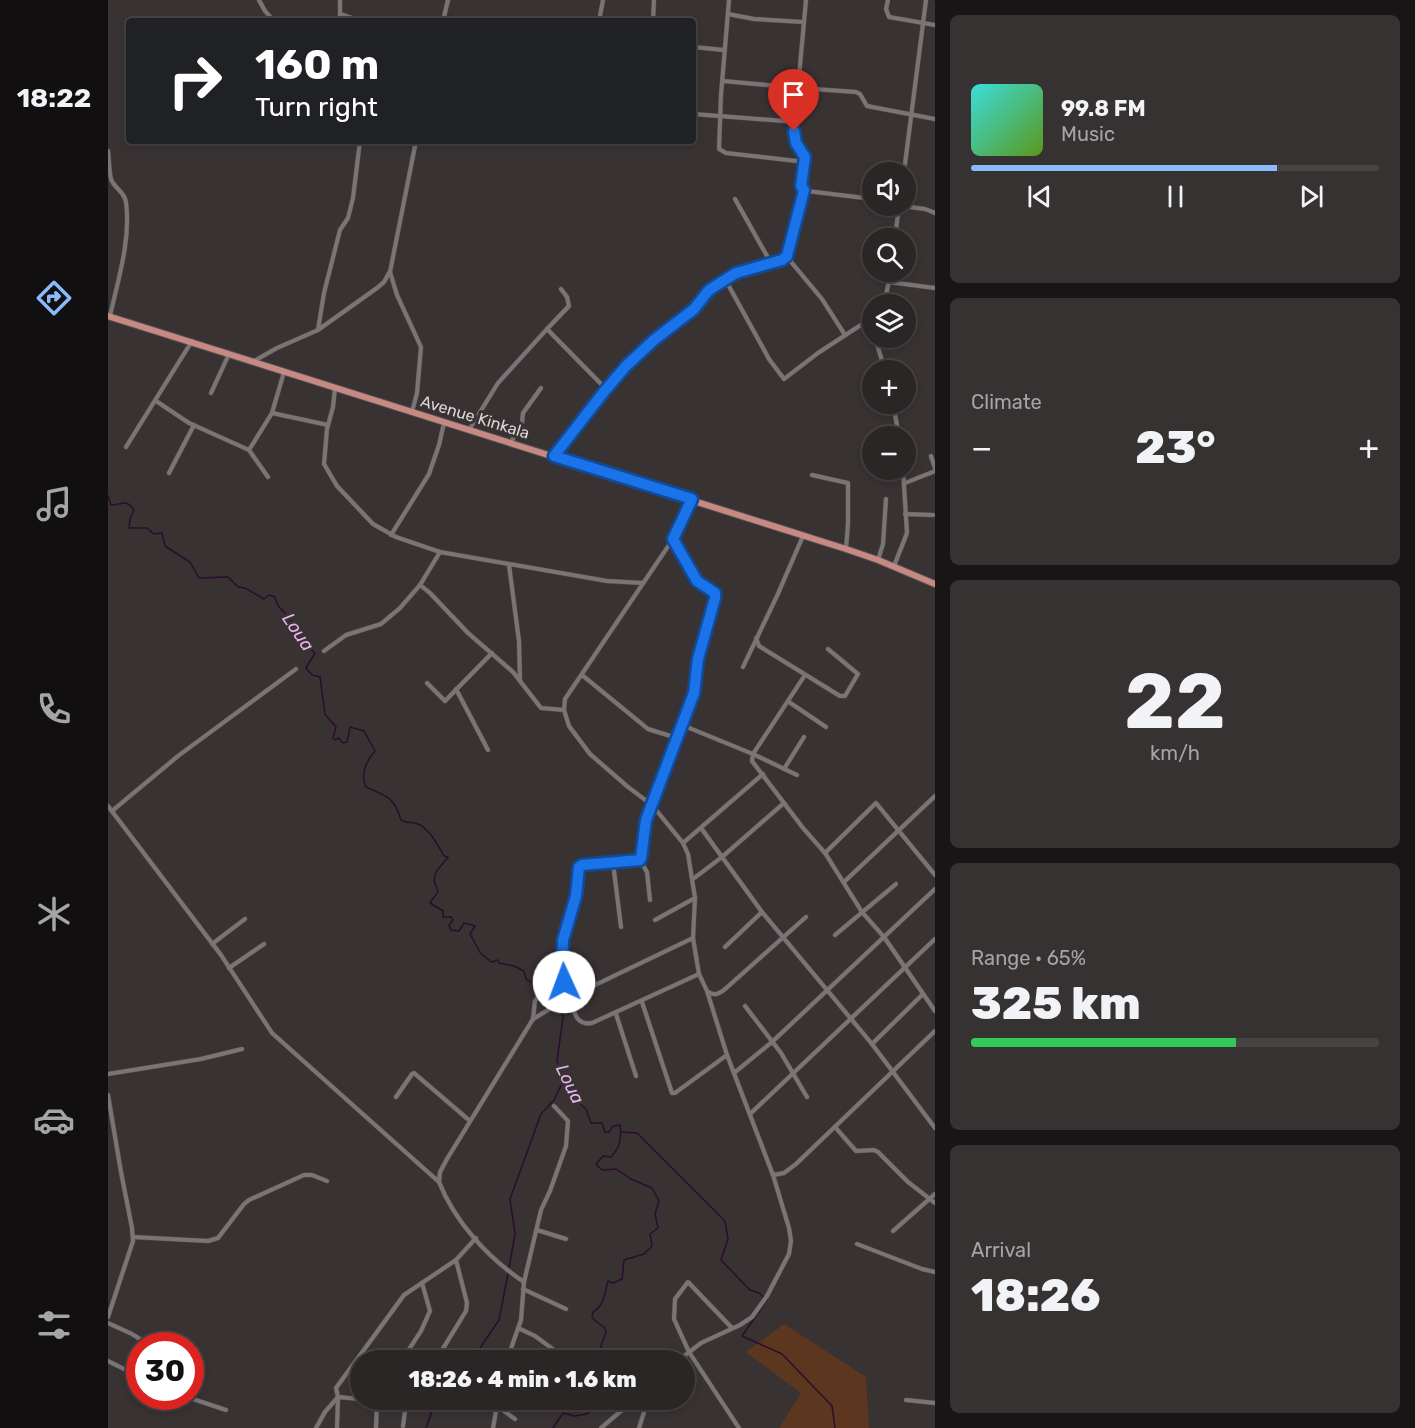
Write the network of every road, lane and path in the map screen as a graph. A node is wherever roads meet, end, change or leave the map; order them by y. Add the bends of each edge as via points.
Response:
1 (259, 0) edge
2 (340, 0) edge
3 (448, 0) edge
4 (603, 0) edge
5 (654, 0) edge
6 (729, 0) edge
7 (806, 0) edge
8 (888, 0) edge
9 (926, 0) edge
10 (340, 14) junction
11 (728, 14) junction
12 (271, 18) edge
13 (340, 18) edge
14 (352, 18) edge
15 (444, 18) edge
16 (600, 18) edge
17 (652, 18) edge
18 (803, 22) junction
19 (922, 23) junction
20 (935, 25) edge
21 (696, 46) edge
22 (724, 50) junction
23 (723, 81) junction
24 (799, 88) junction
25 (696, 114) edge
26 (913, 114) junction
27 (720, 115) junction
28 (935, 118) edge
29 (796, 122) junction
30 (360, 144) edge
31 (415, 144) edge
32 (108, 151) edge
33 (805, 162) junction
34 (906, 162) edge
35 (804, 190) junction
36 (862, 198) edge
37 (735, 199) dead end
38 (916, 208) edge
39 (935, 213) edge
40 (787, 256) junction
41 (771, 263) junction
42 (390, 273) junction
43 (725, 279) junction
44 (889, 282) joint
45 (935, 288) edge
46 (561, 289) dead end
47 (886, 294) edge
48 (109, 316) edge
49 (862, 325) edge
50 (547, 329) junction
51 (318, 330) junction
52 (844, 335) junction
53 (192, 341) junction
54 (229, 354) junction
55 (253, 362) junction
56 (285, 371) junction
57 (335, 388) junction
58 (541, 388) dead end
59 (606, 389) junction
60 (211, 393) dead end
61 (156, 401) junction
62 (412, 412) junction
63 (272, 413) junction
64 (445, 422) junction
65 (194, 425) junction
66 (328, 425) junction
67 (470, 430) junction
68 (512, 442) junction
69 (126, 447) dead end
70 (249, 450) junction
71 (554, 456) junction
72 (932, 456) dead end
73 (935, 469) edge
74 (169, 474) dead end
75 (812, 475) dead end
76 (268, 477) dead end
77 (905, 480) edge
78 (905, 483) junction
79 (692, 499) junction
80 (886, 499) dead end
81 (905, 514) junction
82 (933, 515) dead end
83 (391, 535) junction
84 (804, 535) junction
85 (673, 539) junction
86 (846, 549) junction
87 (440, 552) junction
88 (878, 560) junction
89 (509, 565) junction
90 (894, 566) junction
91 (643, 583) junction
92 (935, 584) edge
93 (420, 585) junction
94 (756, 638) junction
95 (828, 649) dead end
96 (324, 651) dead end
97 (492, 653) junction
98 (743, 667) dead end
99 (296, 669) dead end
100 (582, 675) junction
101 (805, 675) junction
102 (520, 681) junction
103 (427, 683) dead end
104 (456, 689) junction
105 (789, 702) junction
106 (564, 710) junction
107 (682, 725) junction
108 (826, 728) dead end
109 (804, 737) dead end
110 (677, 738) junction
111 (488, 750) dead end
112 (753, 754) junction
113 (784, 769) junction
114 (763, 774) junction
115 (797, 775) dead end
116 (935, 796) edge
117 (784, 803) junction
118 (652, 805) junction
119 (108, 806) edge
120 (112, 811) junction
121 (701, 828) junction
122 (898, 829) junction
123 (683, 843) junction
124 (825, 853) junction
125 (723, 857) junction
126 (640, 860) junction
127 (613, 863) junction
128 (935, 875) edge
129 (693, 879) junction
130 (844, 882) junction
131 (896, 884) dead end
132 (935, 889) edge
133 (695, 898) junction
134 (650, 900) dead end
135 (762, 912) junction
136 (862, 912) junction
137 (806, 917) dead end
138 (245, 919) dead end
139 (655, 920) dead end
140 (621, 927) dead end
141 (835, 935) dead end
142 (884, 937) junction
143 (693, 938) junction
144 (785, 938) junction
145 (935, 939) edge
146 (212, 944) junction
147 (264, 944) dead end
148 (725, 947) dead end
149 (562, 966) junction
150 (904, 967) junction
151 (229, 968) junction
152 (699, 974) junction
153 (828, 990) junction
154 (707, 992) junction
155 (923, 994) junction
156 (570, 997) junction
157 (642, 1002) junction
158 (745, 1006) dead end
159 (935, 1011) edge
160 (616, 1014) junction
161 (850, 1018) junction
162 (533, 1019) junction
163 (935, 1031) edge
164 (772, 1042) junction
165 (872, 1044) junction
166 (242, 1049) dead end
167 (727, 1055) junction
168 (734, 1073) junction
169 (893, 1073) junction
170 (108, 1074) edge
171 (792, 1074) junction
172 (636, 1076) dead end
173 (108, 1095) edge
174 (807, 1096) dead end
175 (396, 1097) dead end
176 (554, 1106) dead end
177 (750, 1114) junction
178 (470, 1121) junction
179 (835, 1127) junction
180 (935, 1128) edge
181 (773, 1175) junction
182 (327, 1181) dead end
183 (439, 1182) junction
184 (935, 1194) edge
185 (929, 1199) junction
186 (935, 1203) edge
187 (537, 1230) junction
188 (893, 1231) dead end
189 (133, 1237) junction
190 (476, 1238) junction
191 (566, 1239) dead end
192 (857, 1244) dead end
193 (456, 1260) junction
194 (935, 1272) edge
195 (524, 1282) junction
196 (422, 1283) junction
197 (523, 1289) junction
198 (566, 1309) dead end
199 (109, 1313) edge
200 (108, 1323) edge
201 (518, 1328) junction
202 (732, 1328) junction
203 (128, 1332) edge
204 (409, 1350) edge
205 (442, 1350) edge
206 (512, 1350) edge
207 (554, 1350) edge
208 (688, 1350) edge
209 (692, 1350) edge
210 (108, 1361) edge
211 (695, 1361) edge
212 (126, 1370) edge
213 (338, 1397) junction
214 (350, 1398) edge
215 (906, 1400) dead end
216 (204, 1403) edge
217 (935, 1403) edge
218 (226, 1410) dead end
219 (377, 1410) edge
220 (405, 1410) edge
221 (496, 1410) edge
222 (503, 1410) edge
223 (622, 1410) edge
224 (645, 1410) edge
225 (515, 1419) dead end
226 (403, 1426) dead end
227 (316, 1428) edge
228 (337, 1428) edge
229 (376, 1428) edge
230 (493, 1428) edge
231 (601, 1428) edge
232 (639, 1428) edge
233 (739, 1428) edge

1 - 12 street
2 - 10 street
3 - 15 street
4 - 16 street
5 - 17 street
6 - 11 street
7 - 18 street
8 - 19 street via 889,17
9 - 19 street
10 - 13 street
10 - 14 street
11 - 18 street
11 - 22 street
18 - 24 street
19 - 20 street
19 - 26 street
21 - 22 street
22 - 23 street
23 - 24 street
23 - 27 street
24 - 26 street via 856,92 867,106
24 - 29 street
25 - 27 street
26 - 28 street
26 - 34 street
27 - 29 street
27 - 33 street via 721,152
29 - 33 street via 794,137
30 - 51 street via 353,198 340,230
31 - 42 street
32 - 48 street via 111,179 125,200 126,221 124,252
33 - 35 street via 801,186
35 - 36 street
35 - 40 street
37 - 41 street
38 - 39 street
40 - 41 street
40 - 52 street via 822,299
41 - 43 street
42 - 51 street via 377,288
42 - 62 street via 421,347
43 - 52 street via 784,379
43 - 59 street via 654,340
44 - 45 street
44 - 47 street
46 - 50 street via 569,306
48 - 53 main road, Avenue Kinkala
49 - 52 street
50 - 59 street
50 - 67 street via 498,383
51 - 55 street
53 - 54 main road, Avenue Kinkala
53 - 61 street
54 - 55 main road, Avenue Kinkala
54 - 60 street
55 - 56 main road, Avenue Kinkala
56 - 57 main road, Avenue Kinkala
56 - 63 street
57 - 62 main road, Avenue Kinkala
57 - 66 street
58 - 68 street via 523,413
59 - 71 street
61 - 65 street
61 - 69 street
62 - 64 main road, Avenue Kinkala
63 - 66 street
63 - 70 street
64 - 67 main road, Avenue Kinkala
64 - 83 street via 429,474
65 - 70 street
65 - 74 street
66 - 83 street via 325,469 362,514
67 - 68 main road, Avenue Kinkala
68 - 71 main road, Avenue Kinkala
70 - 76 street
71 - 79 main road, Avenue Kinkala
72 - 73 street
73 - 78 street
75 - 86 street via 848,483
77 - 78 street
78 - 81 street
79 - 84 main road, Avenue Kinkala
79 - 85 street
80 - 88 street
81 - 82 street
81 - 90 street via 906,537
83 - 87 street
84 - 86 main road, Avenue Kinkala
84 - 94 street
85 - 91 street
85 - 107 street via 697,581 715,593 698,659 694,693
86 - 88 main road, Avenue Kinkala
87 - 89 street
87 - 93 street
88 - 90 main road, Avenue Kinkala
89 - 91 street
89 - 102 street
90 - 92 main road, Avenue Kinkala
91 - 100 street
93 - 96 street via 381,624 346,635
93 - 97 street
94 - 98 street
94 - 101 street via 759,646
95 - 101 street via 858,674 845,696
97 - 102 street
97 - 104 street
99 - 120 street via 178,756
100 - 106 street via 565,699
100 - 110 street via 648,729
101 - 105 street
102 - 106 street via 541,708
103 - 104 street via 443,701
104 - 111 street
105 - 108 street
105 - 112 street
106 - 118 street via 569,726 590,754
107 - 110 street
107 - 112 street
109 - 113 street
110 - 118 street
112 - 113 street
112 - 114 street via 753,761
113 - 115 street
114 - 117 street
114 - 121 street
116 - 122 street
117 - 124 street
117 - 125 street
118 - 123 street
118 - 126 street
119 - 120 street
120 - 146 street
121 - 123 street
121 - 125 street
122 - 124 street via 874,803
122 - 128 street
122 - 130 street
123 - 129 street
124 - 130 street
125 - 129 street
125 - 135 street
126 - 127 street
126 - 134 street via 647,872
127 - 140 street
127 - 149 street via 579,867 576,896 565,930
129 - 133 street
130 - 136 street
131 - 136 street
132 - 142 street
133 - 139 street
133 - 143 street
135 - 144 street
135 - 148 street
136 - 141 street
136 - 142 street
137 - 144 street
138 - 146 street
142 - 150 street
142 - 153 street
143 - 152 street
143 - 156 street
144 - 153 street
144 - 154 street via 724,990 718,994
145 - 150 street
146 - 151 street
147 - 151 street
149 - 156 street
149 - 162 street via 535,1001
150 - 155 street
150 - 161 street
151 - 183 street via 272,1033
152 - 154 street
152 - 157 street
153 - 161 street
153 - 164 street
154 - 167 street
155 - 159 street
155 - 165 street
156 - 160 street via 581,1023
156 - 162 street
157 - 160 street
157 - 167 street via 672,1093
158 - 164 street
160 - 172 street
161 - 165 street
161 - 171 street
162 - 178 street
163 - 169 street
164 - 168 street
164 - 171 street
165 - 169 street
166 - 170 street
167 - 168 street
168 - 177 street
169 - 179 street
169 - 180 street
171 - 174 street
171 - 177 street
173 - 189 street
175 - 178 street via 414,1074
176 - 187 street via 569,1127
177 - 181 street
178 - 183 street via 440,1172
179 - 181 street via 791,1168
179 - 185 street via 856,1151 878,1152
181 - 202 street via 789,1228 789,1254 752,1317
182 - 189 street via 304,1175 249,1200 218,1238 208,1241
183 - 190 street via 445,1197
184 - 185 street
185 - 186 street
185 - 188 street
187 - 191 street
187 - 195 street
189 - 199 street
190 - 193 street
190 - 195 street via 498,1264
192 - 194 street
193 - 196 street
193 - 205 street via 466,1311
195 - 197 street
196 - 204 street via 430,1311
196 - 213 street via 404,1295 344,1376 336,1388
197 - 198 street
197 - 201 street
200 - 203 street
201 - 206 street
201 - 207 street
202 - 208 street via 688,1282 675,1299 673,1309
202 - 209 street
210 - 212 street
211 - 233 street
213 - 214 street
213 - 227 street
213 - 228 street
215 - 217 street
216 - 218 street
219 - 229 street
220 - 226 street
221 - 230 street
222 - 225 street
223 - 231 street
224 - 232 street

